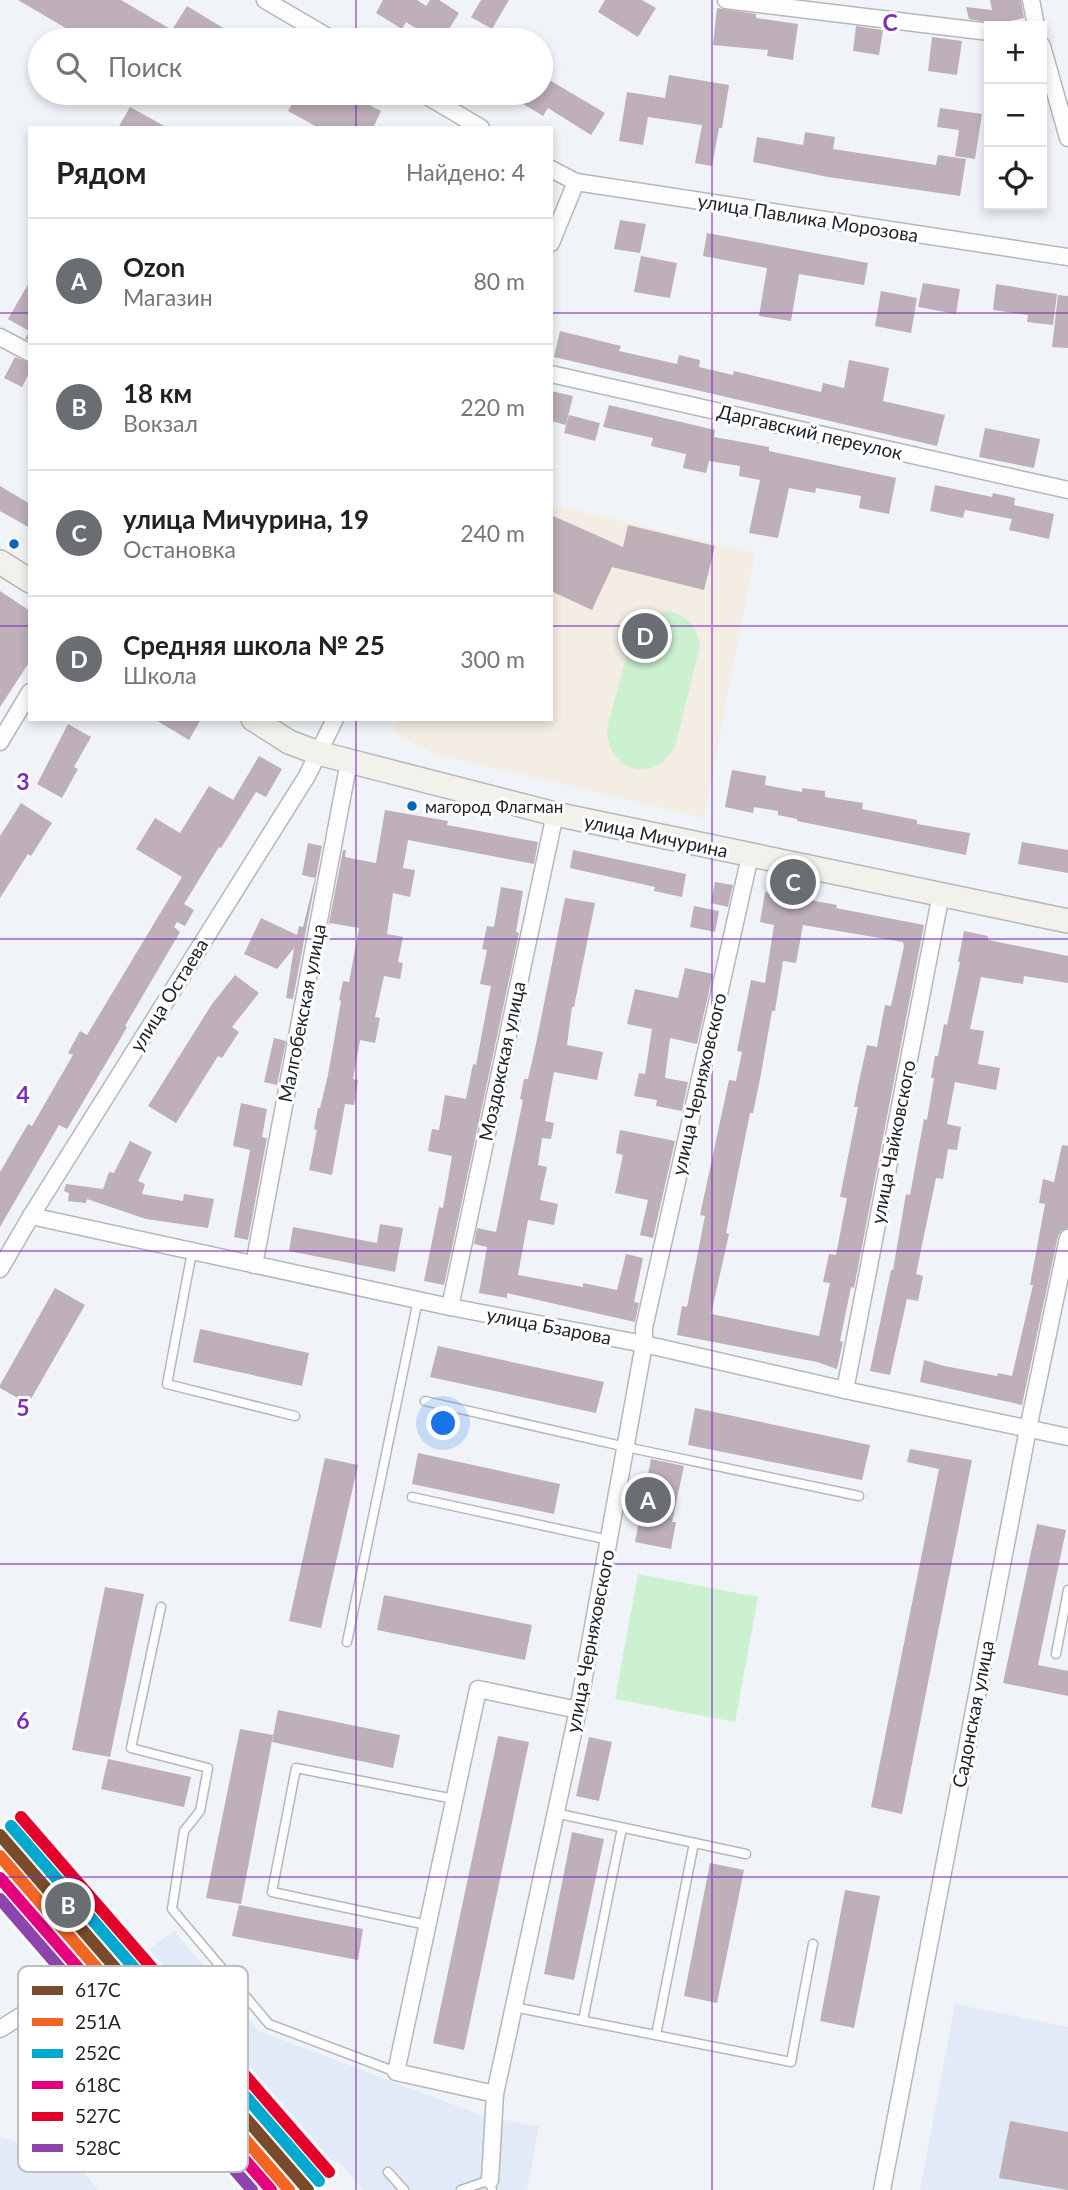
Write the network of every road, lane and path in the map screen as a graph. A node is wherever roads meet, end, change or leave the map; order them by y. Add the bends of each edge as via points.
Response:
1 (265, 0) edge
2 (726, 0) edge
3 (1031, 0) edge
4 (1031, 21) edge
5 (313, 28) edge
6 (984, 31) edge
7 (1047, 64) edge
8 (442, 105) edge
9 (478, 126) edge
10 (1068, 138) edge
11 (553, 170) edge
12 (576, 182) junction
13 (553, 238) edge
14 (1068, 257) edge
15 (0, 337) edge
16 (28, 353) edge
17 (553, 374) edge
18 (1068, 490) edge
19 (0, 562) edge
20 (28, 580) edge
21 (28, 695) edge
22 (256, 721) edge
23 (334, 721) edge
24 (0, 742) edge
25 (318, 753) junction
26 (349, 761) junction
27 (555, 814) junction
28 (750, 856) junction
29 (941, 894) junction
30 (1068, 921) edge
31 (31, 1216) junction
32 (1068, 1238) edge
33 (192, 1252) junction
34 (254, 1265) junction
35 (0, 1269) edge
36 (418, 1300) junction
37 (450, 1307) junction
38 (644, 1344) junction
39 (845, 1390) junction
40 (425, 1401) dead end
41 (295, 1416) dead end
42 (1028, 1429) junction
43 (1068, 1437) edge
44 (625, 1447) junction
45 (859, 1496) dead end
46 (412, 1497) dead end
47 (609, 1540) junction
48 (1068, 1590) edge
49 (161, 1607) dead end
50 (347, 1642) dead end
51 (1056, 1654) dead end
52 (578, 1710) junction
53 (454, 1799) junction
54 (555, 1814) junction
55 (622, 1828) junction
56 (694, 1843) junction
57 (746, 1854) dead end
58 (428, 1925) junction
59 (813, 1944) dead end
60 (220, 1966) edge
61 (248, 1999) edge
62 (514, 2007) junction
63 (18, 2018) edge
64 (583, 2020) junction
65 (0, 2029) edge
66 (656, 2035) junction
67 (396, 2072) junction
68 (495, 2094) junction
69 (248, 2172) edge
70 (388, 2172) dead end
71 (491, 2185) edge
72 (264, 2190) edge
73 (404, 2190) edge
74 (461, 2190) edge
75 (882, 2190) edge

1 - 5 street
2 - 6 street
3 - 4 street
7 - 10 street
8 - 9 street
11 - 12 street, улица Павлика Морозова
12 - 13 street
12 - 14 street, улица Павлика Морозова
15 - 16 street
17 - 18 street, Даргавский переулок
19 - 20 street
21 - 24 street
22 - 25 street, улица Мичурина
23 - 25 street, улица Остаева
25 - 26 street, улица Мичурина
25 - 31 street, улица Остаева
26 - 27 street, улица Мичурина
26 - 34 street, Малгобекская улица
27 - 28 street, улица Мичурина
27 - 37 street, Моздокская улица
28 - 29 street, улица Мичурина
28 - 38 street, улица Черняховского
29 - 30 street, улица Мичурина
29 - 39 street, улица Чайковского
31 - 33 street, улица Бзарова
31 - 35 street, улица Остаева
32 - 42 street, Садонская улица
33 - 34 street, улица Бзарова
33 - 41 lane via 167,1384
34 - 36 street, улица Бзарова
36 - 37 street, улица Бзарова
36 - 50 lane
37 - 38 street, улица Бзарова
38 - 39 street, улица Бзарова
38 - 44 street, улица Черняховского
39 - 42 street, улица Бзарова
40 - 44 lane
42 - 43 street, улица Бзарова
42 - 75 street, Садонская улица
44 - 45 lane
44 - 47 street, улица Черняховского
46 - 47 lane
47 - 52 street, улица Черняховского
48 - 51 lane
49 - 60 lane via 131,1748 208,1768 200,1811 184,1831 172,1909
52 - 53 street via 478,1689
52 - 54 street, улица Черняховского
53 - 58 street
53 - 58 lane via 296,1768 272,1892
54 - 55 lane
54 - 62 street, улица Черняховского
55 - 56 lane
55 - 64 lane
56 - 57 lane
56 - 66 lane
58 - 67 street
59 - 66 lane via 791,2062
61 - 67 lane via 269,2024
62 - 64 lane
62 - 68 street, улица Черняховского
63 - 65 street
64 - 66 lane
67 - 68 street
68 - 71 street, улица Черняховского
69 - 72 street
70 - 73 lane
71 - 74 lane

